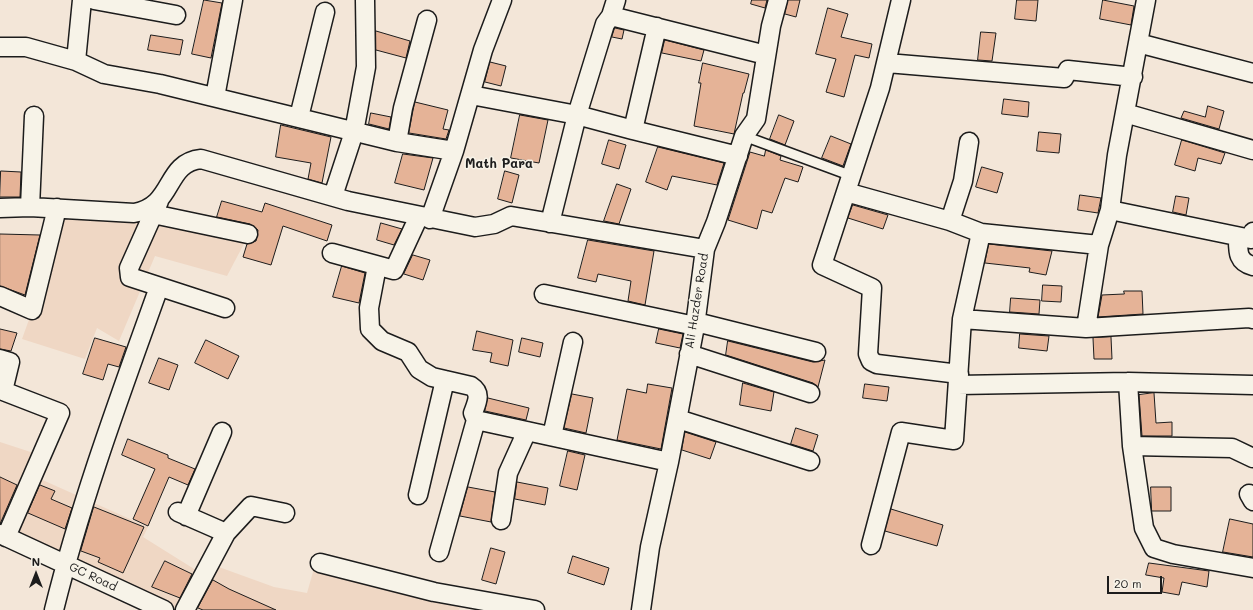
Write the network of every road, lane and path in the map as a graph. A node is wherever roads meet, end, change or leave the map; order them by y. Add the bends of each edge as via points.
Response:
1 (82, 0) edge
2 (94, 0) edge
3 (233, 0) edge
4 (365, 0) edge
5 (502, 0) edge
6 (778, 0) edge
7 (901, 0) edge
8 (1146, 0) edge
9 (614, 8) edge
10 (325, 12) dead end
11 (176, 15) dead end
12 (427, 20) dead end
13 (657, 28) junction
14 (1138, 43) junction
15 (0, 47) edge
16 (766, 55) junction
17 (76, 61) junction
18 (887, 64) junction
19 (1253, 73) edge
20 (1133, 77) junction
21 (470, 95) junction
22 (215, 97) junction
23 (1126, 113) junction
24 (577, 115) junction
25 (34, 116) dead end
26 (299, 117) junction
27 (634, 130) junction
28 (354, 132) junction
29 (744, 136) junction
30 (397, 142) junction
31 (969, 142) dead end
32 (1253, 150) edge
33 (454, 152) junction
34 (738, 156) junction
35 (849, 184) junction
36 (333, 196) junction
37 (30, 206) junction
38 (0, 208) edge
39 (57, 208) junction
40 (156, 208) junction
41 (1110, 210) junction
42 (425, 217) junction
43 (950, 221) junction
44 (550, 223) junction
45 (981, 233) junction
46 (248, 234) dead end
47 (1246, 235) edge
48 (1099, 245) junction
49 (705, 250) junction
50 (332, 253) dead end
51 (377, 266) junction
52 (1253, 266) edge
53 (159, 287) junction
54 (544, 294) dead end
55 (0, 296) edge
56 (225, 308) dead end
57 (962, 319) junction
58 (1253, 319) edge
59 (696, 324) junction
60 (1086, 328) junction
61 (573, 342) dead end
62 (816, 352) dead end
63 (689, 354) junction
64 (0, 359) edge
65 (958, 379) junction
66 (445, 380) junction
67 (1128, 382) junction
68 (1253, 385) edge
69 (810, 393) dead end
70 (678, 419) junction
71 (476, 420) junction
72 (527, 431) junction
73 (222, 432) dead end
74 (552, 436) junction
75 (1132, 446) junction
76 (1253, 458) edge
77 (810, 460) dead end
78 (669, 462) junction
79 (418, 495) dead end
80 (285, 514) dead end
81 (501, 520) dead end
82 (226, 533) junction
83 (3, 535) edge
84 (871, 545) dead end
85 (439, 552) dead end
86 (320, 563) dead end
87 (66, 564) junction
88 (1253, 568) edge
89 (160, 609) edge
90 (54, 610) edge
91 (185, 610) edge
92 (535, 610) edge
93 (641, 610) edge

1 - 17 street
2 - 11 street
3 - 22 street
4 - 28 street via 366,67
5 - 21 street via 483,50
6 - 16 street, Ali Hazder Road
7 - 18 street
8 - 14 street
9 - 13 street
9 - 24 street via 605,24
10 - 26 street
12 - 30 street
13 - 16 street
13 - 27 street
14 - 19 street
14 - 20 street
15 - 17 street via 26,47
16 - 29 street, Ali Hazder Road via 756,119
17 - 22 street via 104,74
18 - 20 street via 1064,78 1068,70
18 - 35 street
20 - 23 street
21 - 24 street
21 - 33 street
22 - 26 street
23 - 32 street
23 - 41 street via 1117,155
24 - 27 street
24 - 44 street
25 - 37 street
26 - 28 street
27 - 34 street
28 - 30 street
28 - 36 street
29 - 34 street, Ali Hazder Road
29 - 35 lane
30 - 33 street
31 - 43 street via 963,180
33 - 42 street
34 - 49 street, Ali Hazder Road
35 - 43 street
35 - 65 street via 822,266 872,288 868,354 870,361
36 - 40 street via 201,159 190,160 182,165
36 - 42 street
37 - 38 street
37 - 39 street
39 - 40 street via 134,213
39 - 55 street via 32,310
40 - 46 street
40 - 53 street via 128,273 135,280
41 - 47 street
41 - 48 street
42 - 44 street via 475,227 494,224 511,216
42 - 51 street via 394,270
43 - 45 street
44 - 49 street
45 - 48 street
45 - 57 street
47 - 52 street via 1240,259
48 - 60 street
49 - 59 street, Ali Hazder Road
50 - 51 street
51 - 66 street via 369,308 370,329 382,341 408,352 419,369 432,377
53 - 56 street
53 - 87 street via 127,376
54 - 59 street
57 - 60 street
57 - 65 street
58 - 60 street
59 - 62 street
59 - 63 street, Ali Hazder Road
61 - 74 street
63 - 69 street
63 - 70 street, Ali Hazder Road
64 - 83 street via 10,362 3,391 60,413
65 - 67 street
65 - 84 street via 954,440 900,432
66 - 71 street via 471,386 476,390 479,396 473,413
66 - 79 street
67 - 68 street
67 - 75 street
70 - 77 street
70 - 78 street, Ali Hazder Road
71 - 72 street
71 - 85 street
72 - 74 street
72 - 81 street via 508,473
73 - 82 street via 182,514
74 - 78 street
75 - 76 street via 1232,448
75 - 88 street via 1144,528 1154,548
78 - 93 street, Ali Hazder Road via 650,547
80 - 82 street via 251,506
82 - 91 street
83 - 87 street, GC Road
86 - 92 street via 434,592
87 - 89 street, GC Road
87 - 90 street

